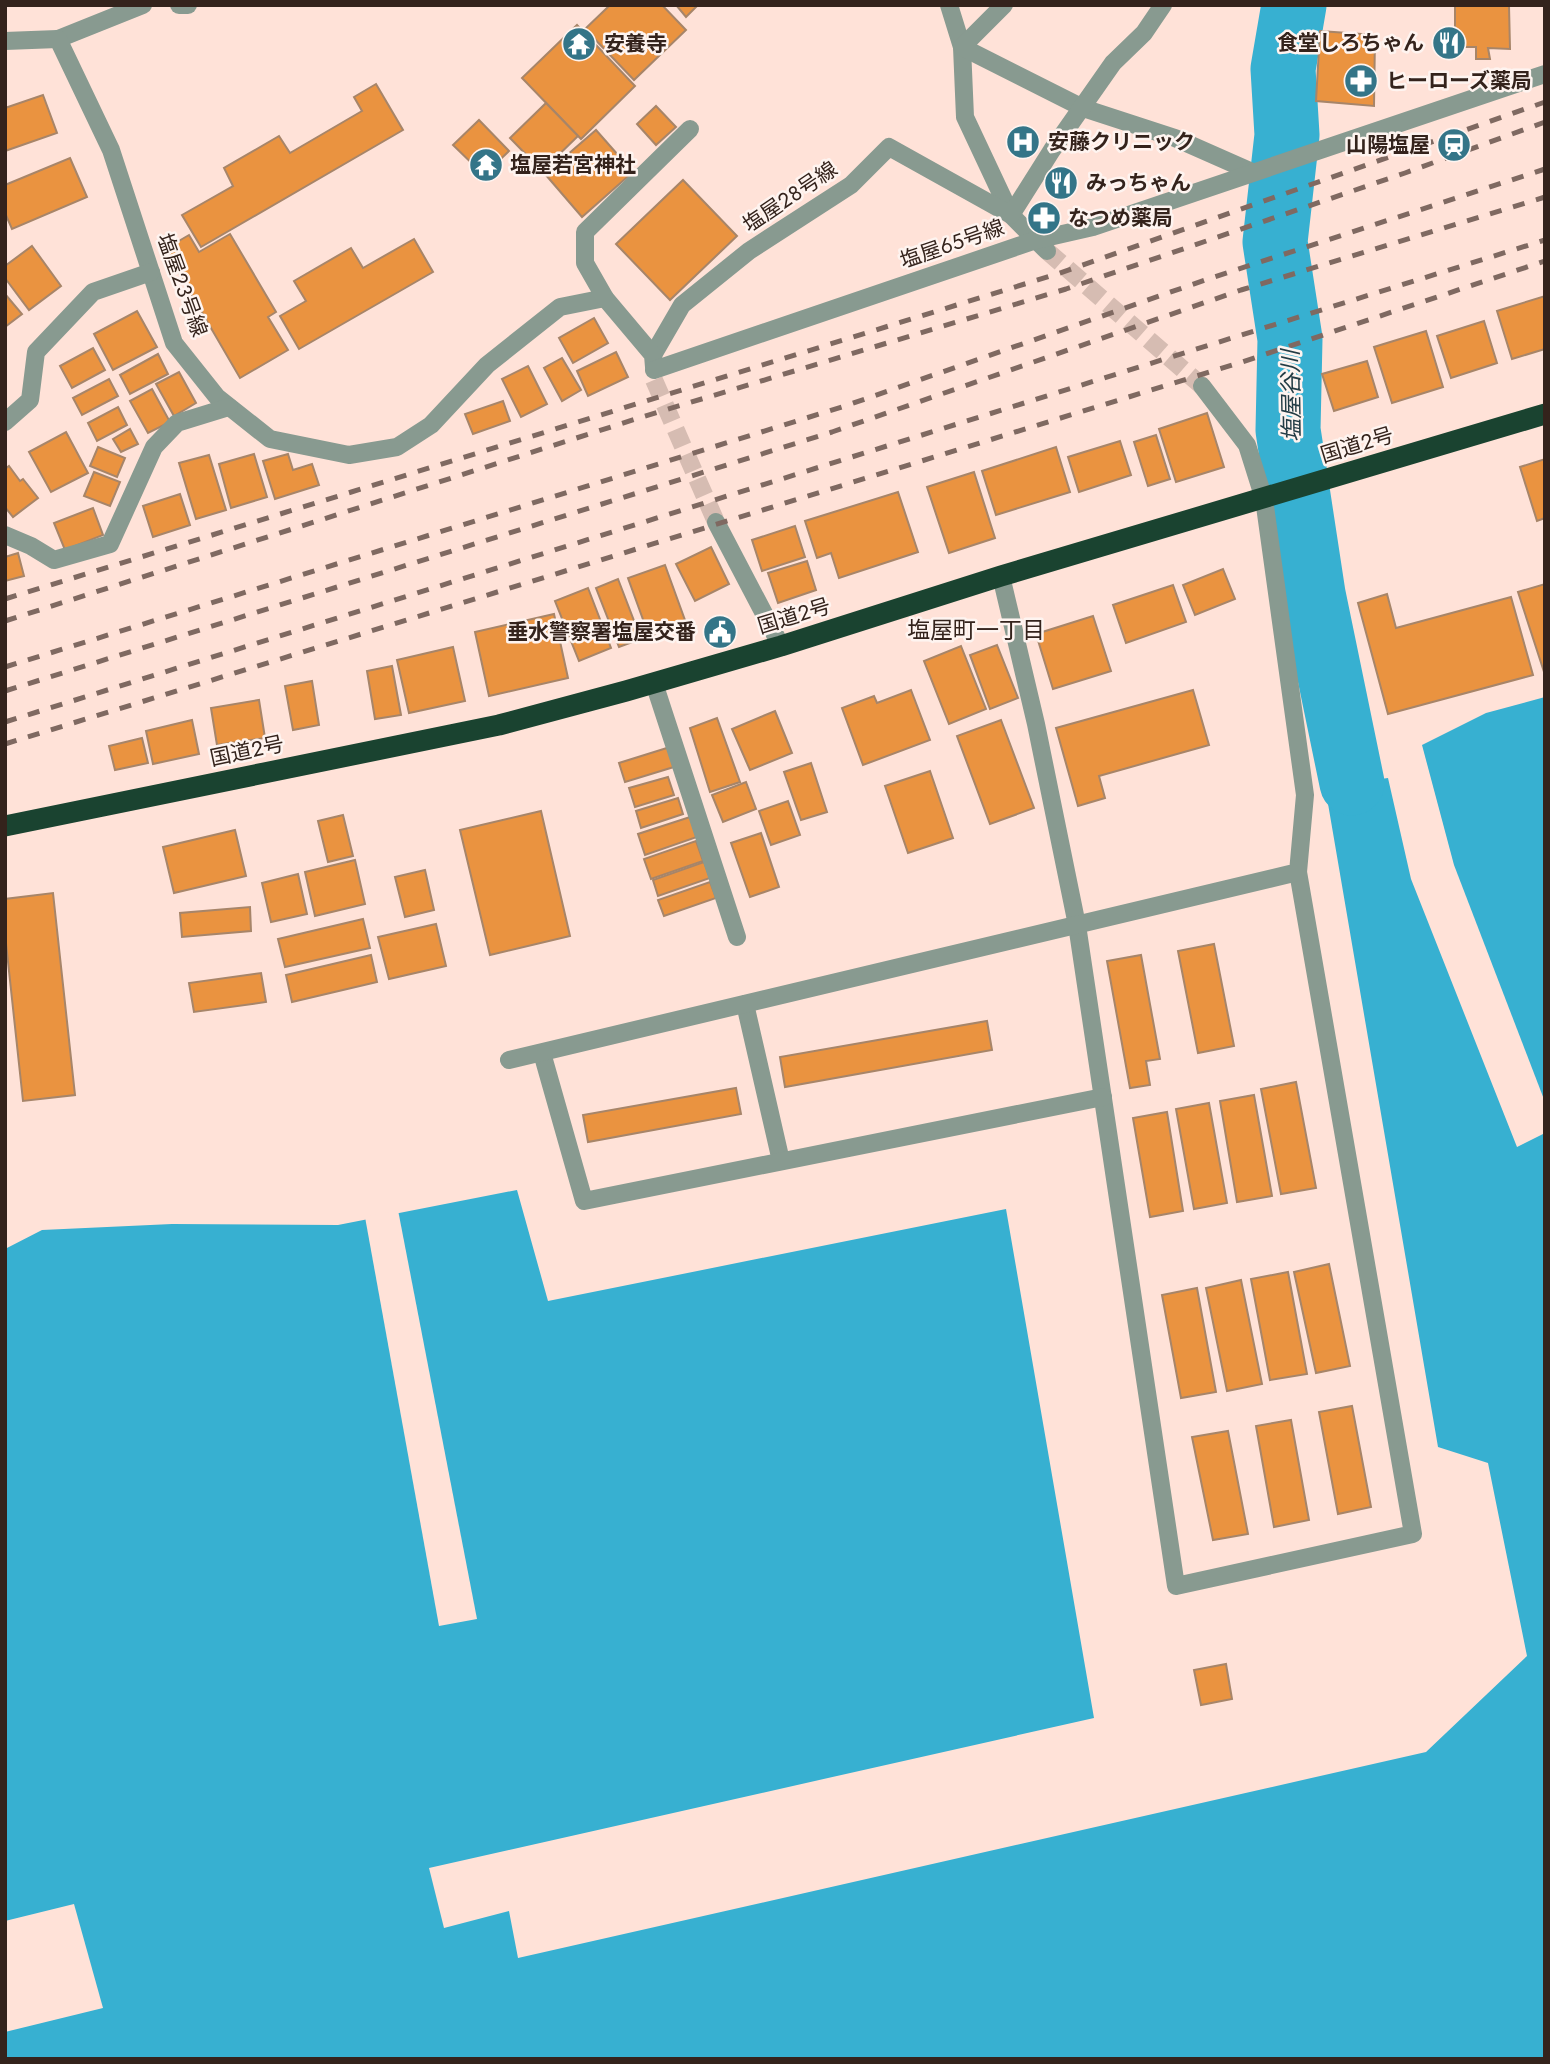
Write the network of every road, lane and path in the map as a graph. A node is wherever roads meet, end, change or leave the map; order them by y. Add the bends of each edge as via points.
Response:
1 (143, 5) edge
2 (179, 5) edge
3 (188, 5) edge
4 (948, 5) edge
5 (1004, 5) edge
6 (1163, 5) edge
7 (58, 39) junction
8 (5, 41) edge
9 (962, 47) junction
10 (1545, 74) edge
11 (1083, 108) junction
12 (690, 129) dead end
13 (1252, 172) junction
14 (1011, 215) junction
15 (1042, 245) junction
16 (151, 272) junction
17 (606, 298) junction
18 (654, 368) junction
19 (1202, 386) tunnel mouth
20 (229, 407) junction
21 (1545, 414) edge
22 (5, 422) edge
23 (1270, 497) junction
24 (716, 522) tunnel mouth
25 (5, 535) edge
26 (1001, 576) junction
27 (781, 646) junction
28 (654, 683) junction
29 (5, 826) edge
30 (1298, 872) junction
31 (1077, 925) junction
32 (737, 937) dead end
33 (745, 1004) junction
34 (542, 1053) junction
35 (509, 1060) dead end
36 (1102, 1097) junction
37 (781, 1161) junction

1 - 7 street
2 - 3 street
4 - 9 street
5 - 9 street
6 - 11 street via 1144,33 1113,63
7 - 8 street
7 - 16 street, 塩屋２３号線 via 111,150
9 - 11 street
9 - 14 street via 965,117
10 - 13 street, 塩屋６５号線
11 - 13 street via 1175,138
11 - 14 street
12 - 17 street via 585,232 585,263
13 - 15 street, 塩屋６５号線
14 - 15 street
14 - 18 street, 塩屋２８号線 via 889,147 851,185 749,251 682,305
15 - 18 street, 塩屋６５号線
16 - 20 street, 塩屋２３号線 via 174,343
16 - 22 street via 93,292 36,352 30,400
17 - 18 street
17 - 20 street, 塩屋２３号線 via 560,307 487,365 431,425 397,447 349,455 270,439
19 - 23 street via 1247,445
20 - 25 street via 177,423 154,447 110,544 54,560
21 - 23 highway, 国道2号
23 - 26 highway, 国道2号
23 - 30 street via 1305,795
24 - 27 street
26 - 27 highway, 国道2号
26 - 31 street
27 - 28 highway, 国道2号
28 - 29 highway, 国道2号 via 499,725
28 - 32 street
30 - 31 street
30 - 36 street via 1413,1534 1176,1586
31 - 33 street
31 - 36 street
33 - 34 street
33 - 37 street
34 - 35 street
34 - 37 street via 584,1201
36 - 37 street

